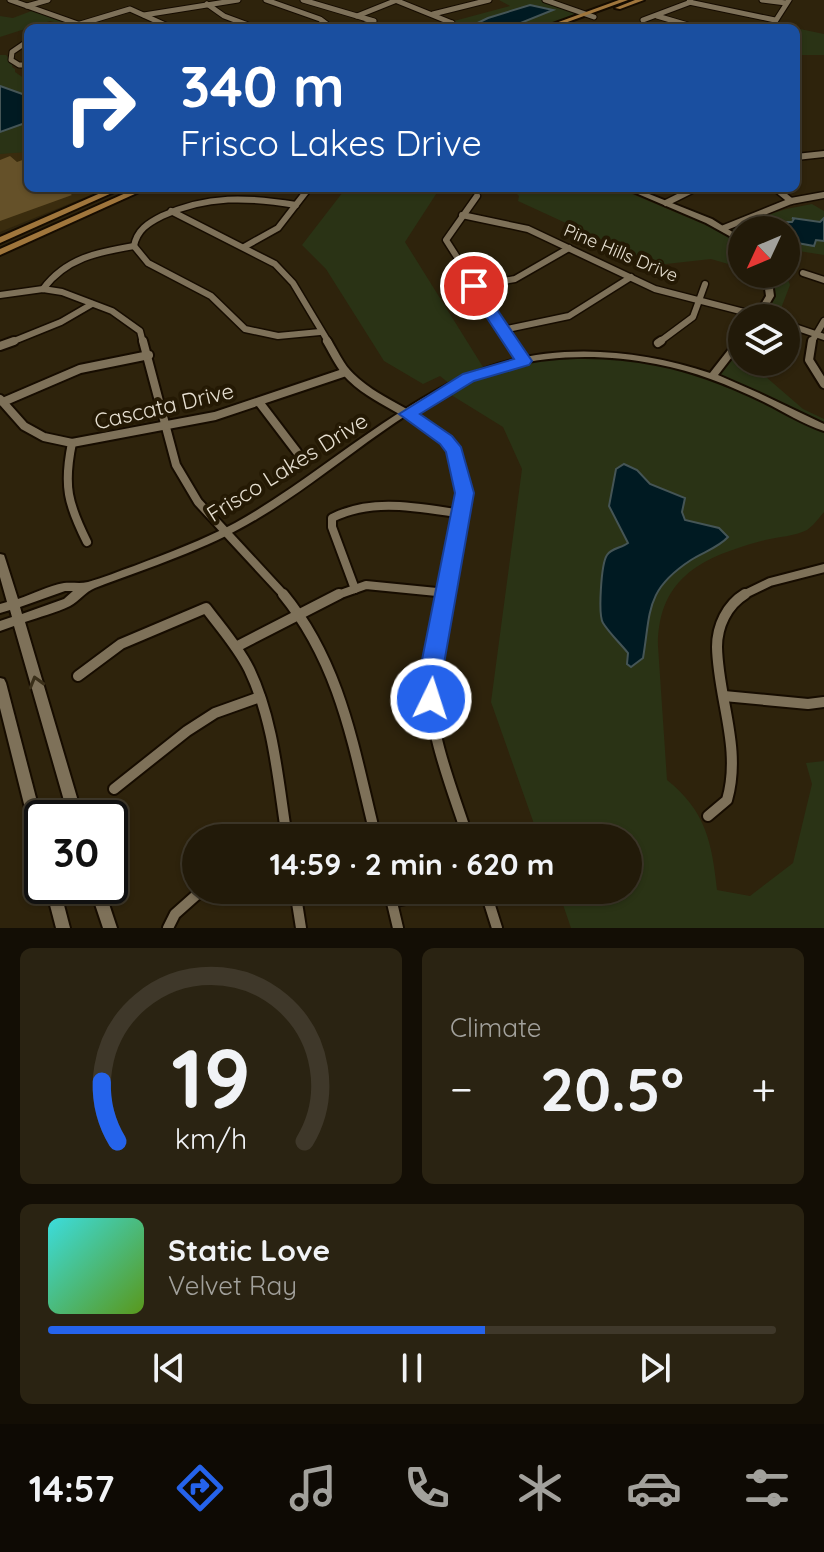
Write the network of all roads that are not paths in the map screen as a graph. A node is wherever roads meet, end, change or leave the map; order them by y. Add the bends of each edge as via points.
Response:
1 (10, 0) edge
2 (48, 0) edge
3 (238, 0) edge
4 (266, 0) edge
5 (294, 0) edge
6 (303, 0) edge
7 (396, 0) edge
8 (489, 0) edge
9 (545, 0) edge
10 (625, 0) edge
11 (641, 0) edge
12 (677, 0) edge
13 (696, 0) edge
14 (762, 0) edge
15 (688, 1) edge
16 (788, 2) edge
17 (207, 4) junction
18 (279, 5) junction
19 (26, 6) junction
20 (433, 14) junction
21 (586, 14) junction
22 (144, 15) junction
23 (357, 16) junction
24 (655, 16) junction
25 (594, 17) junction
26 (643, 20) dead end
27 (775, 20) junction
28 (161, 23) joint
29 (79, 24) joint
30 (158, 24) edge
31 (245, 24) edge
32 (327, 24) edge
33 (366, 24) edge
34 (449, 24) edge
35 (557, 24) edge
36 (574, 24) edge
37 (684, 24) edge
38 (773, 24) edge
39 (24, 44) edge
40 (24, 65) edge
41 (824, 154) edge
42 (800, 157) edge
43 (112, 192) edge
44 (306, 192) edge
45 (638, 192) edge
46 (688, 192) edge
47 (780, 192) edge
48 (132, 193) edge
49 (824, 195) edge
50 (477, 196) dead end
51 (791, 201) junction
52 (666, 203) junction
53 (296, 205) junction
54 (171, 211) junction
55 (462, 215) junction
56 (724, 228) junction
57 (728, 231) edge
58 (3, 238) edge
59 (17, 244) junction
60 (134, 246) junction
61 (244, 247) junction
62 (569, 248) junction
63 (0, 252) edge
64 (803, 273) dead end
65 (631, 277) junction
66 (824, 280) edge
67 (705, 284) dead end
68 (474, 286) junction
69 (43, 289) junction
70 (0, 295) edge
71 (699, 299) junction
72 (92, 304) junction
73 (728, 307) edge
74 (824, 321) edge
75 (800, 329) edge
76 (503, 330) junction
77 (320, 332) junction
78 (815, 334) junction
79 (824, 337) edge
80 (658, 343) dead end
81 (0, 346) edge
82 (149, 355) junction
83 (728, 356) edge
84 (524, 361) junction
85 (346, 372) junction
86 (712, 377) junction
87 (824, 384) edge
88 (2, 401) edge
89 (259, 402) junction
90 (408, 414) junction
91 (166, 426) junction
92 (824, 428) edge
93 (72, 443) junction
94 (297, 452) dead end
95 (463, 514) junction
96 (226, 532) junction
97 (87, 542) dead end
98 (0, 558) edge
99 (824, 568) edge
100 (86, 587) junction
101 (355, 589) junction
102 (447, 593) junction
103 (14, 604) junction
104 (0, 609) edge
105 (300, 615) junction
106 (19, 620) junction
107 (0, 626) edge
108 (236, 647) junction
109 (78, 676) dead end
110 (0, 683) edge
111 (724, 696) junction
112 (260, 697) junction
113 (824, 702) edge
114 (114, 789) dead end
115 (30, 800) edge
116 (71, 800) edge
117 (708, 816) dead end
118 (282, 824) edge
119 (372, 824) edge
120 (464, 824) edge
121 (57, 904) edge
122 (102, 904) edge
123 (186, 904) edge
124 (297, 904) edge
125 (392, 904) edge
126 (489, 904) edge
127 (63, 928) edge
128 (110, 928) edge
129 (168, 928) edge
130 (301, 928) edge
131 (398, 928) edge
132 (497, 928) edge

1 - 19 street
2 - 19 street
3 - 17 street
4 - 18 street
5 - 18 street
6 - 23 street
7 - 20 street
7 - 23 street
8 - 20 street
9 - 21 street
10 - 21 main road
11 - 25 main road
12 - 15 street
13 - 15 street
14 - 16 street
15 - 24 street
15 - 27 street
16 - 27 street
17 - 22 street
17 - 31 street
18 - 32 street
19 - 29 street
20 - 34 street
21 - 25 street
21 - 35 main road
22 - 28 street
22 - 29 street via 130,9
23 - 33 street via 374,21
24 - 26 street
24 - 37 street
25 - 36 main road
27 - 38 street
28 - 30 street
39 - 40 street via 12,52 11,60
41 - 42 street
43 - 58 main road
44 - 53 street
45 - 52 street
46 - 52 street
47 - 51 street
48 - 59 main road
49 - 51 street
50 - 55 street
51 - 56 street
52 - 56 street
53 - 54 street via 224,196
53 - 61 street via 278,228
54 - 60 street via 141,229
54 - 61 street
55 - 62 street, Pine Hills Drive via 528,229
55 - 68 street via 446,240
56 - 57 street
58 - 59 main road
59 - 63 main road
60 - 69 street via 76,259 51,275
60 - 77 street via 149,263 215,299 240,326 271,336
61 - 77 street via 275,264 293,283
62 - 65 street, Pine Hills Drive
62 - 68 street via 515,279
64 - 66 street
65 - 71 street, Pine Hills Drive via 655,289
65 - 76 street via 569,316
67 - 71 street
68 - 76 street
69 - 70 street
69 - 72 street
71 - 73 street, Pine Hills Drive
71 - 80 street via 693,317
72 - 81 street
72 - 82 street via 140,331
74 - 78 street
75 - 78 street
76 - 84 street
77 - 85 street
78 - 79 street
78 - 87 street via 806,357
82 - 88 street via 80,369
82 - 91 street
83 - 86 street
84 - 86 street, Frisco Lakes Drive via 586,355 640,358
84 - 90 street, Frisco Lakes Drive via 468,377
85 - 89 street, Cascata Drive
85 - 90 street
86 - 92 street, Frisco Lakes Drive
88 - 93 street, Cascata Drive via 24,426
89 - 91 street, Cascata Drive
89 - 94 street
90 - 95 street via 433,428 455,452 463,480
90 - 96 street, Frisco Lakes Drive
91 - 93 street, Cascata Drive
91 - 96 street via 183,482
93 - 97 street via 65,499
95 - 101 street via 393,506 365,507 332,518
95 - 102 street
96 - 100 street, Frisco Lakes Drive
96 - 105 street
98 - 103 street
99 - 111 street via 750,589 724,615 717,646
100 - 103 street, Frisco Lakes Drive via 65,587
100 - 106 street, Frisco Lakes Drive via 68,602
101 - 102 street via 386,585
101 - 105 street
102 - 120 street via 431,699 433,725
103 - 104 street, Frisco Lakes Drive
103 - 106 street
105 - 108 street
105 - 119 street via 333,676
106 - 107 street, Frisco Lakes Drive
116 -> 106 street
108 - 109 street via 206,608 115,646
108 - 112 street
110 - 115 street
111 - 113 street
111 - 117 street via 732,786 725,803
112 - 114 street via 215,713
112 - 118 street
121 - 127 street
122 - 128 street
123 - 129 street
124 - 130 street
125 - 131 street
126 - 132 street

